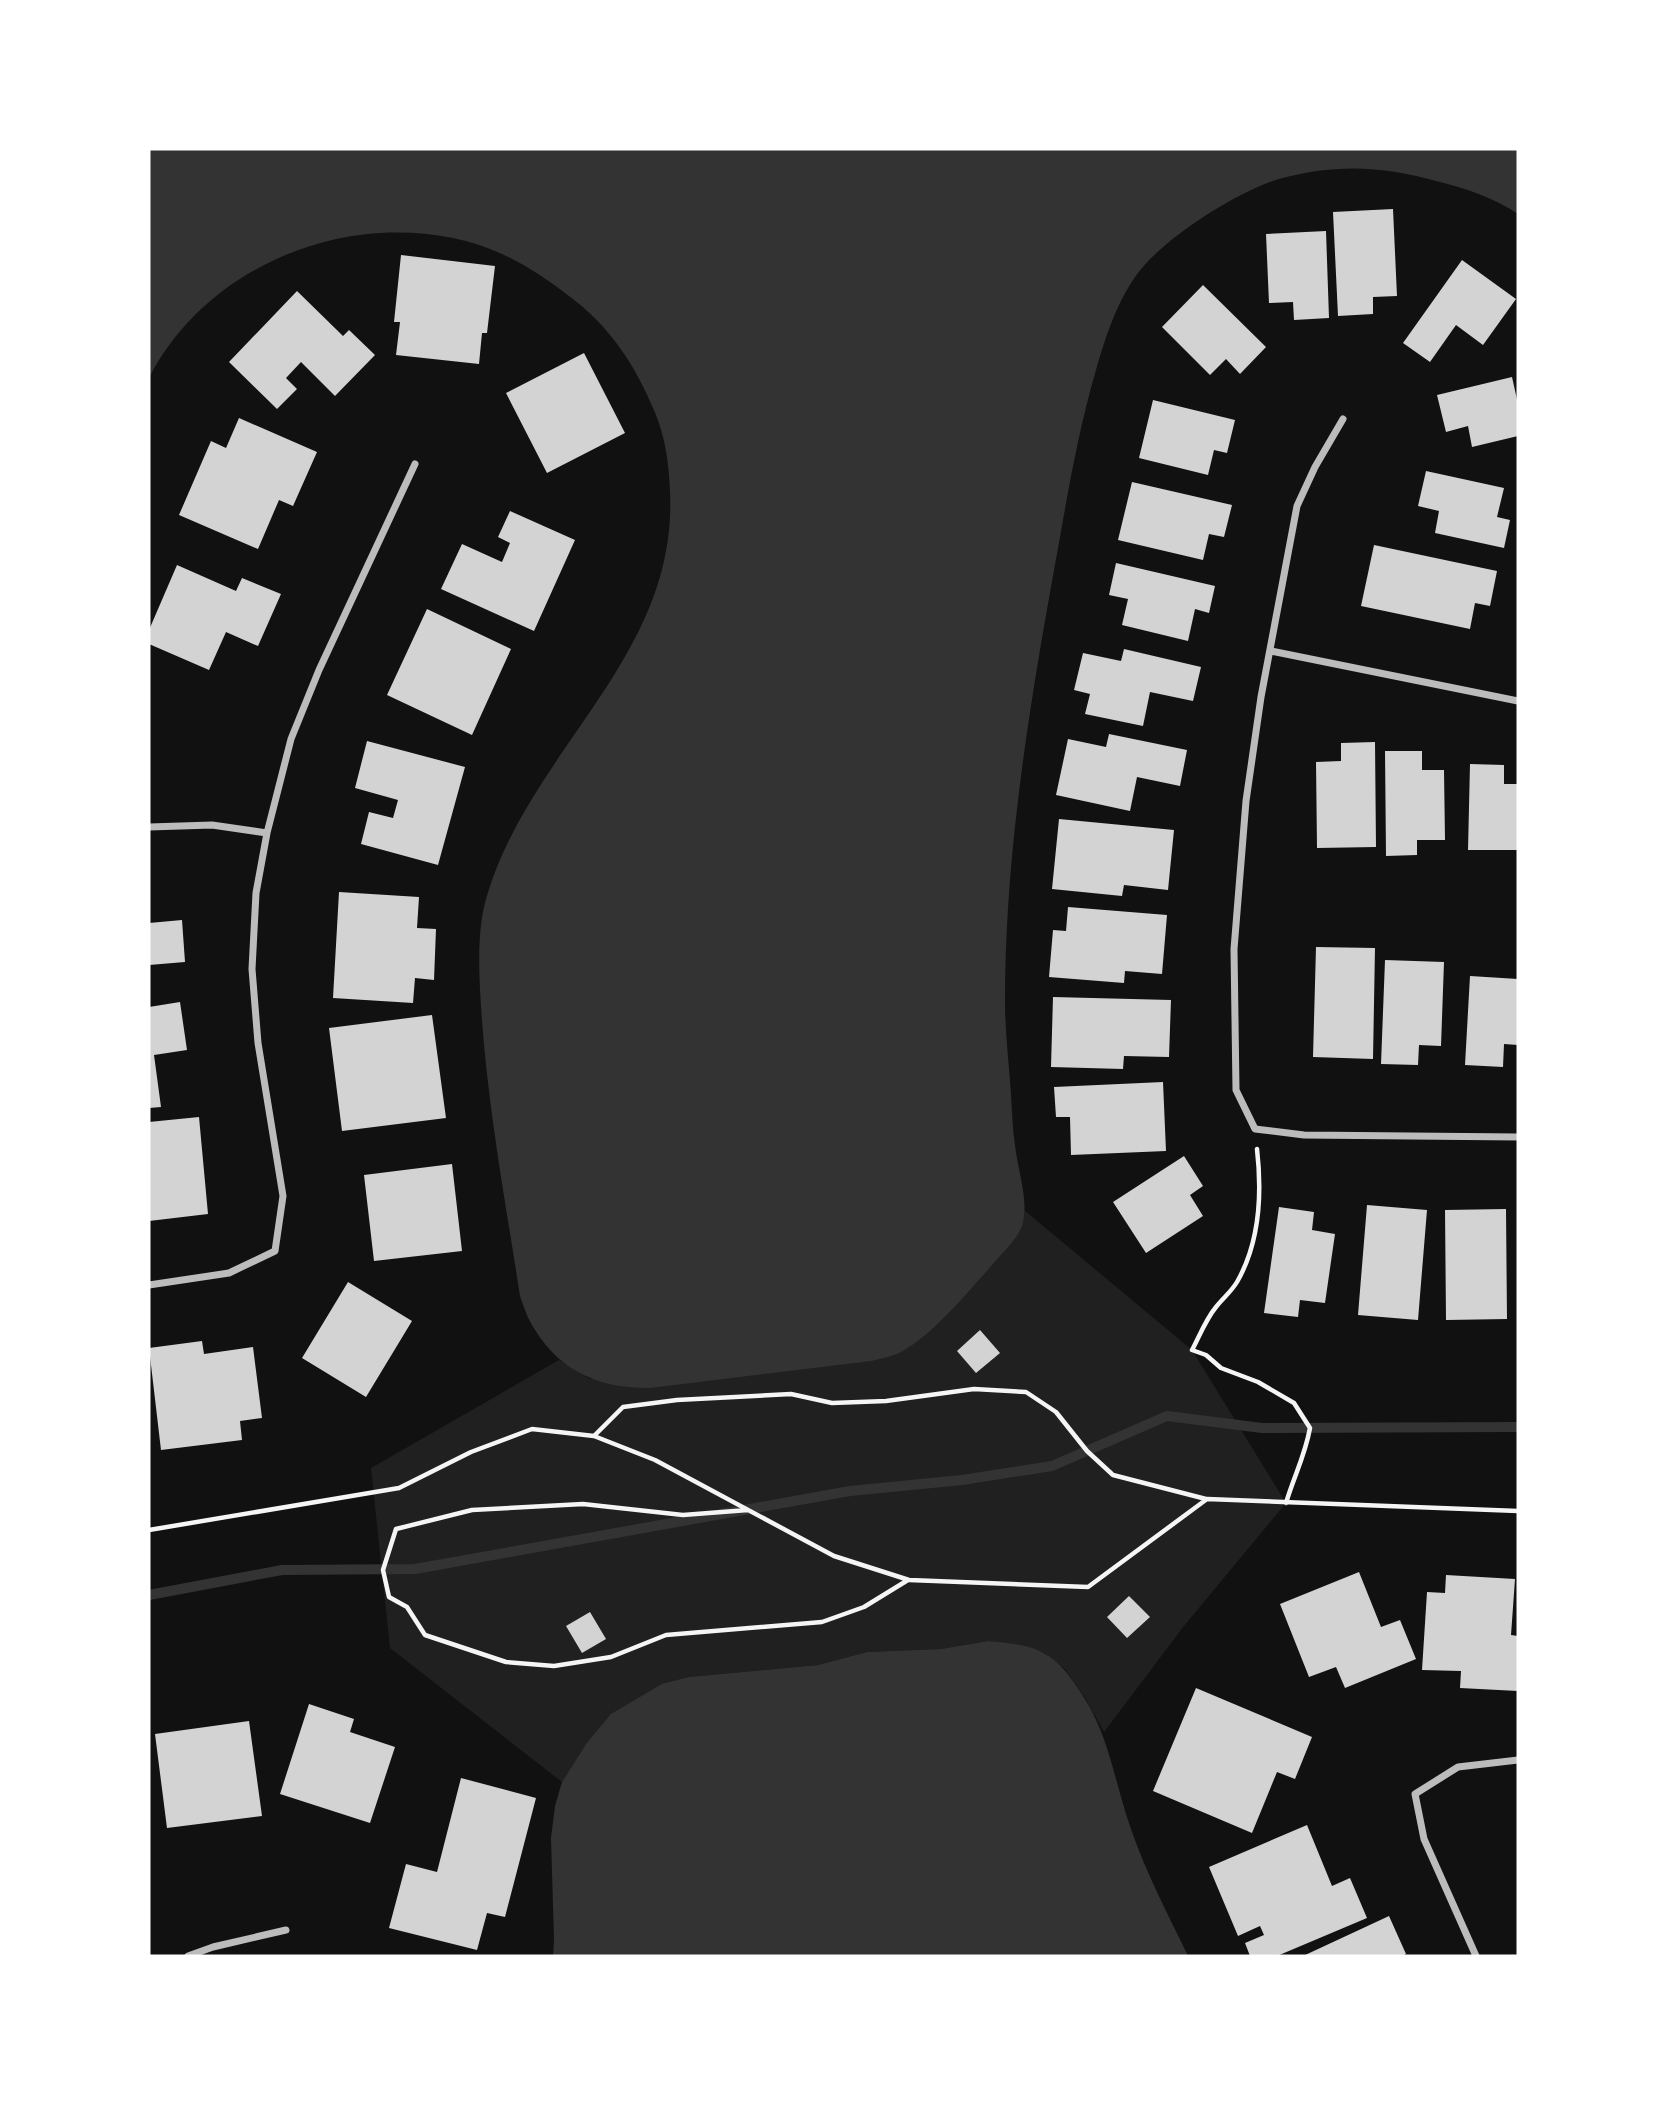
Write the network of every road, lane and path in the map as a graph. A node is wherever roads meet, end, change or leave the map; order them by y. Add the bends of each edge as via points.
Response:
1 (1343, 419) dead end
2 (415, 464) dead end
3 (1271, 652) junction
4 (1518, 701) edge
5 (149, 827) edge
6 (267, 833) junction
7 (1255, 1129) junction
8 (1518, 1137) edge
9 (149, 1285) edge
10 (594, 1436) junction
11 (1207, 1499) junction
12 (1286, 1503) junction
13 (748, 1510) junction
14 (1518, 1511) edge
15 (149, 1530) edge
16 (909, 1580) junction
17 (1518, 1760) edge
18 (286, 1930) dead end
19 (188, 1956) edge
20 (1476, 1956) edge

1 - 3 street via 1297,506
2 - 6 street via 291,739
3 - 4 street
3 - 7 street via 1246,801 1234,949 1237,1090
5 - 6 street via 212,825
6 - 9 street via 256,893 251,969 283,1196 275,1251 229,1273
7 - 8 street via 1304,1135
7 - 12 path via 1261,1185 1254,1239 1239,1279 1214,1308 1192,1350 1294,1403 1310,1428
10 - 11 path via 623,1407 677,1400 791,1394 832,1403 974,1389 1026,1392 1056,1412 1113,1475
10 - 13 path via 655,1460
10 - 15 path via 532,1429 471,1452 399,1488
11 - 12 path
11 - 16 path via 1088,1587
12 - 14 path
13 - 16 path via 834,1556
13 - 16 path via 683,1515 583,1504 472,1510 397,1529 383,1570 389,1597 407,1607 425,1635 506,1662 554,1666 611,1657 666,1635 822,1622 864,1607
17 - 20 street via 1458,1767 1415,1794 1424,1839
18 - 19 street

